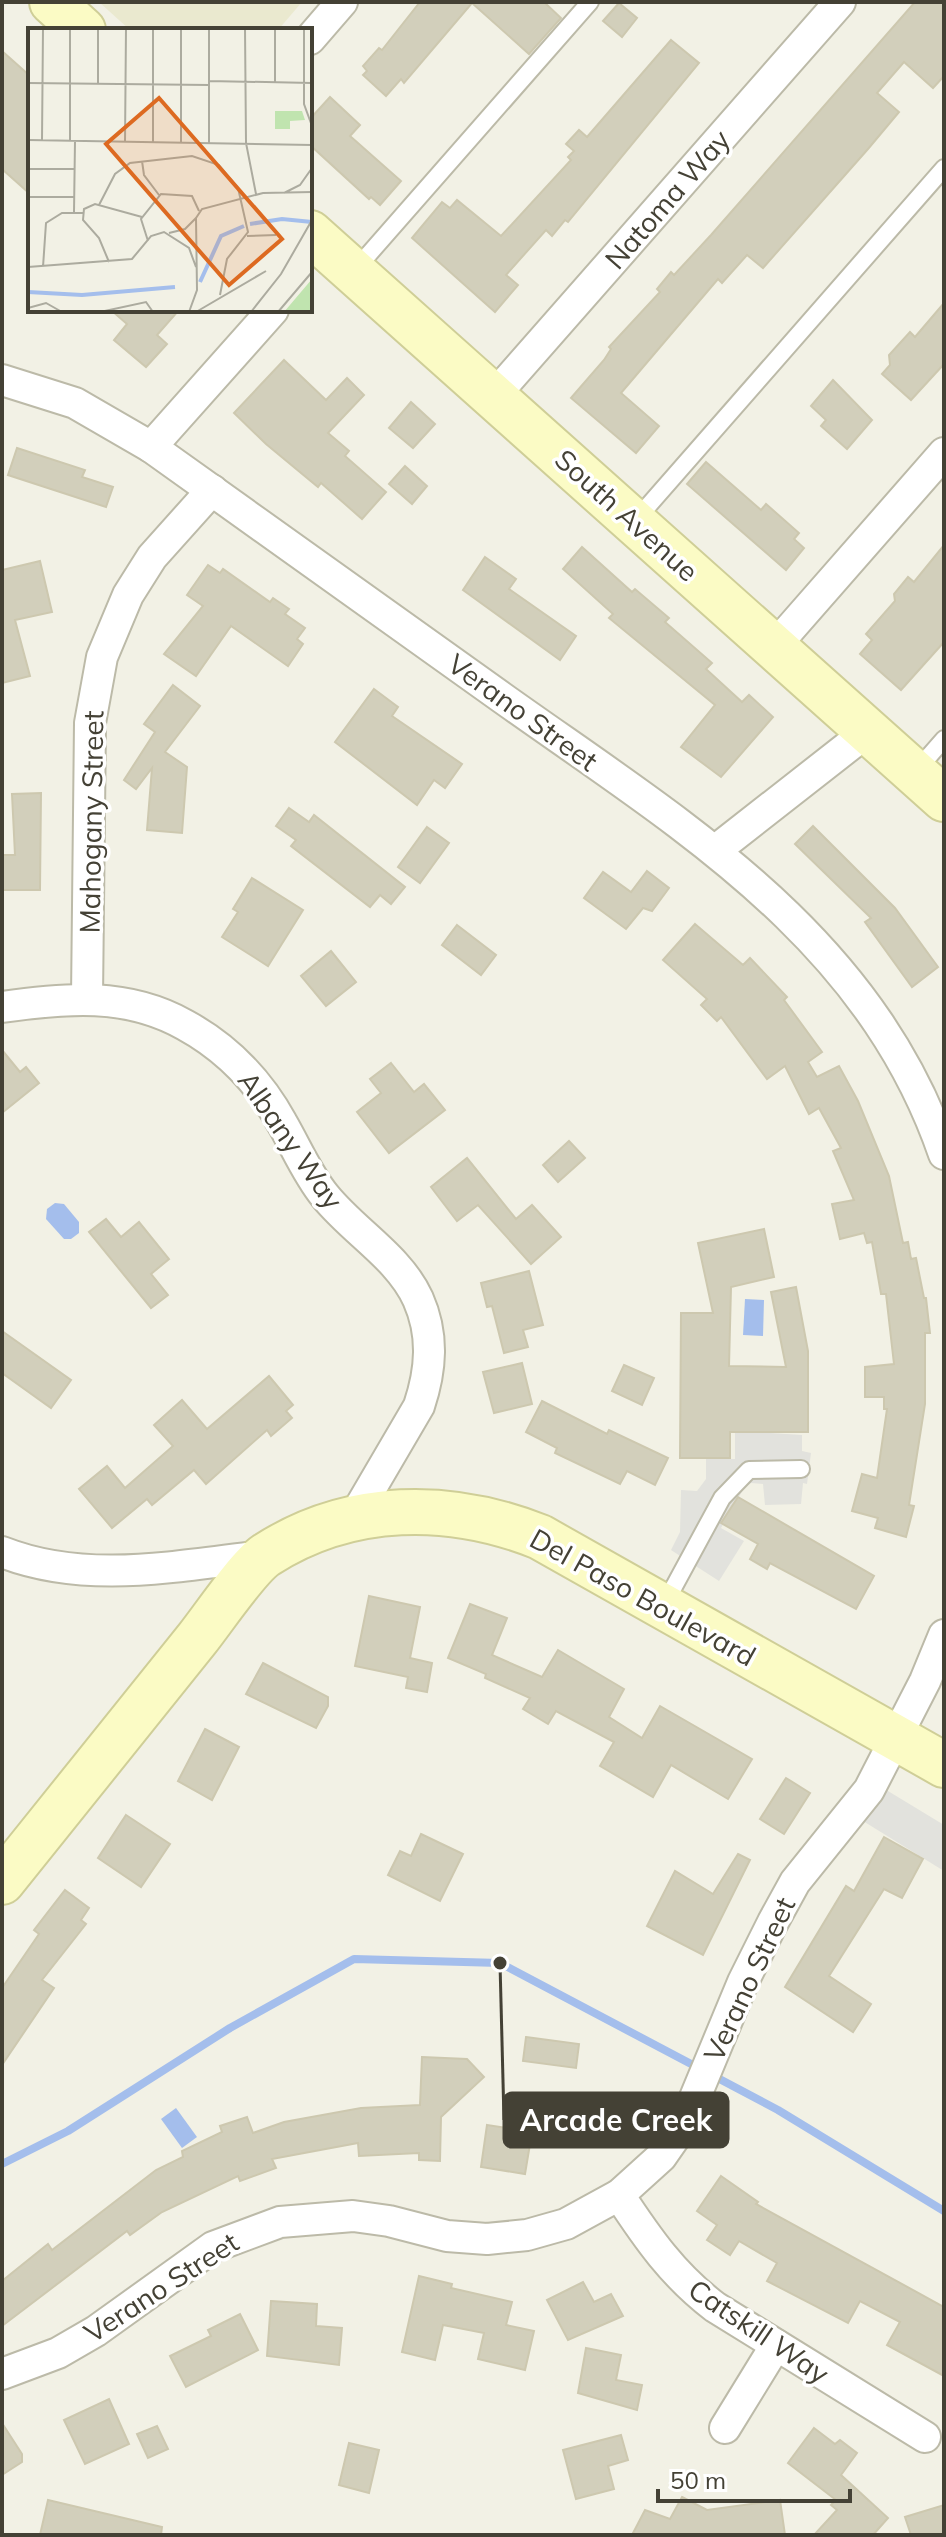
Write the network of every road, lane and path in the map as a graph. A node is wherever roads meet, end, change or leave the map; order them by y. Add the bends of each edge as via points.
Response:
1 (52, 2) edge
2 (342, 2) edge
3 (590, 2) edge
4 (840, 2) edge
5 (81, 28) edge
6 (312, 37) edge
7 (944, 168) edge
8 (325, 255) edge
9 (271, 312) edge
10 (2, 380) edge
11 (494, 396) junction
12 (151, 447) junction
13 (944, 453) edge
14 (212, 490) junction
15 (634, 522) junction
16 (774, 647) junction
17 (868, 731) junction
18 (944, 739) edge
19 (930, 786) edge
20 (716, 850) junction
21 (87, 998) junction
22 (2, 1007) edge
23 (944, 1154) edge
24 (801, 1469) dead end
25 (354, 1517) junction
26 (2, 1552) edge
27 (263, 1556) junction
28 (663, 1607) junction
29 (944, 1635) edge
30 (896, 1738) junction
31 (944, 1765) edge
32 (2, 1882) edge
33 (619, 2195) junction
34 (776, 2345) junction
35 (2, 2374) edge
36 (725, 2428) dead end
37 (925, 2437) dead end

1 - 5 street
2 - 6 street
3 - 8 lane
4 - 11 street, Natoma Way
7 - 15 lane
8 - 11 street, South Avenue
9 - 12 street
10 - 12 street, Verano Street via 75,403
11 - 15 street, South Avenue
12 - 14 street, Verano Street
13 - 16 street
14 - 20 street, Verano Street
14 - 21 street, Mahogany Street via 152,557 128,595 102,657 90,723
15 - 16 street, South Avenue
16 - 17 street, South Avenue
17 - 19 street, South Avenue
17 - 20 street
18 - 19 lane
20 - 23 street, Verano Street via 792,917 850,983 913,1084
21 - 22 street, Albany Way
21 - 25 street, Albany Way via 147,1009 233,1058 260,1088 324,1195 397,1267 417,1298 429,1342 425,1388
24 - 28 lane via 749,1470 722,1498
25 - 27 street, Del Paso Boulevard
25 - 28 street, Del Paso Boulevard via 397,1511 480,1518 540,1537
26 - 27 street via 56,1568 97,1572
27 - 32 street, Del Paso Boulevard
28 - 30 street, Del Paso Boulevard
29 - 30 street, Verano Street
30 - 31 street, Del Paso Boulevard
30 - 33 street, Verano Street via 869,1790 795,1882 684,2124 661,2157
33 - 34 street, Catskill Way via 684,2284
33 - 35 street, Verano Street via 566,2224 487,2239 353,2216 280,2222 213,2247 96,2331 58,2353
34 - 36 street
34 - 37 street, Catskill Way

